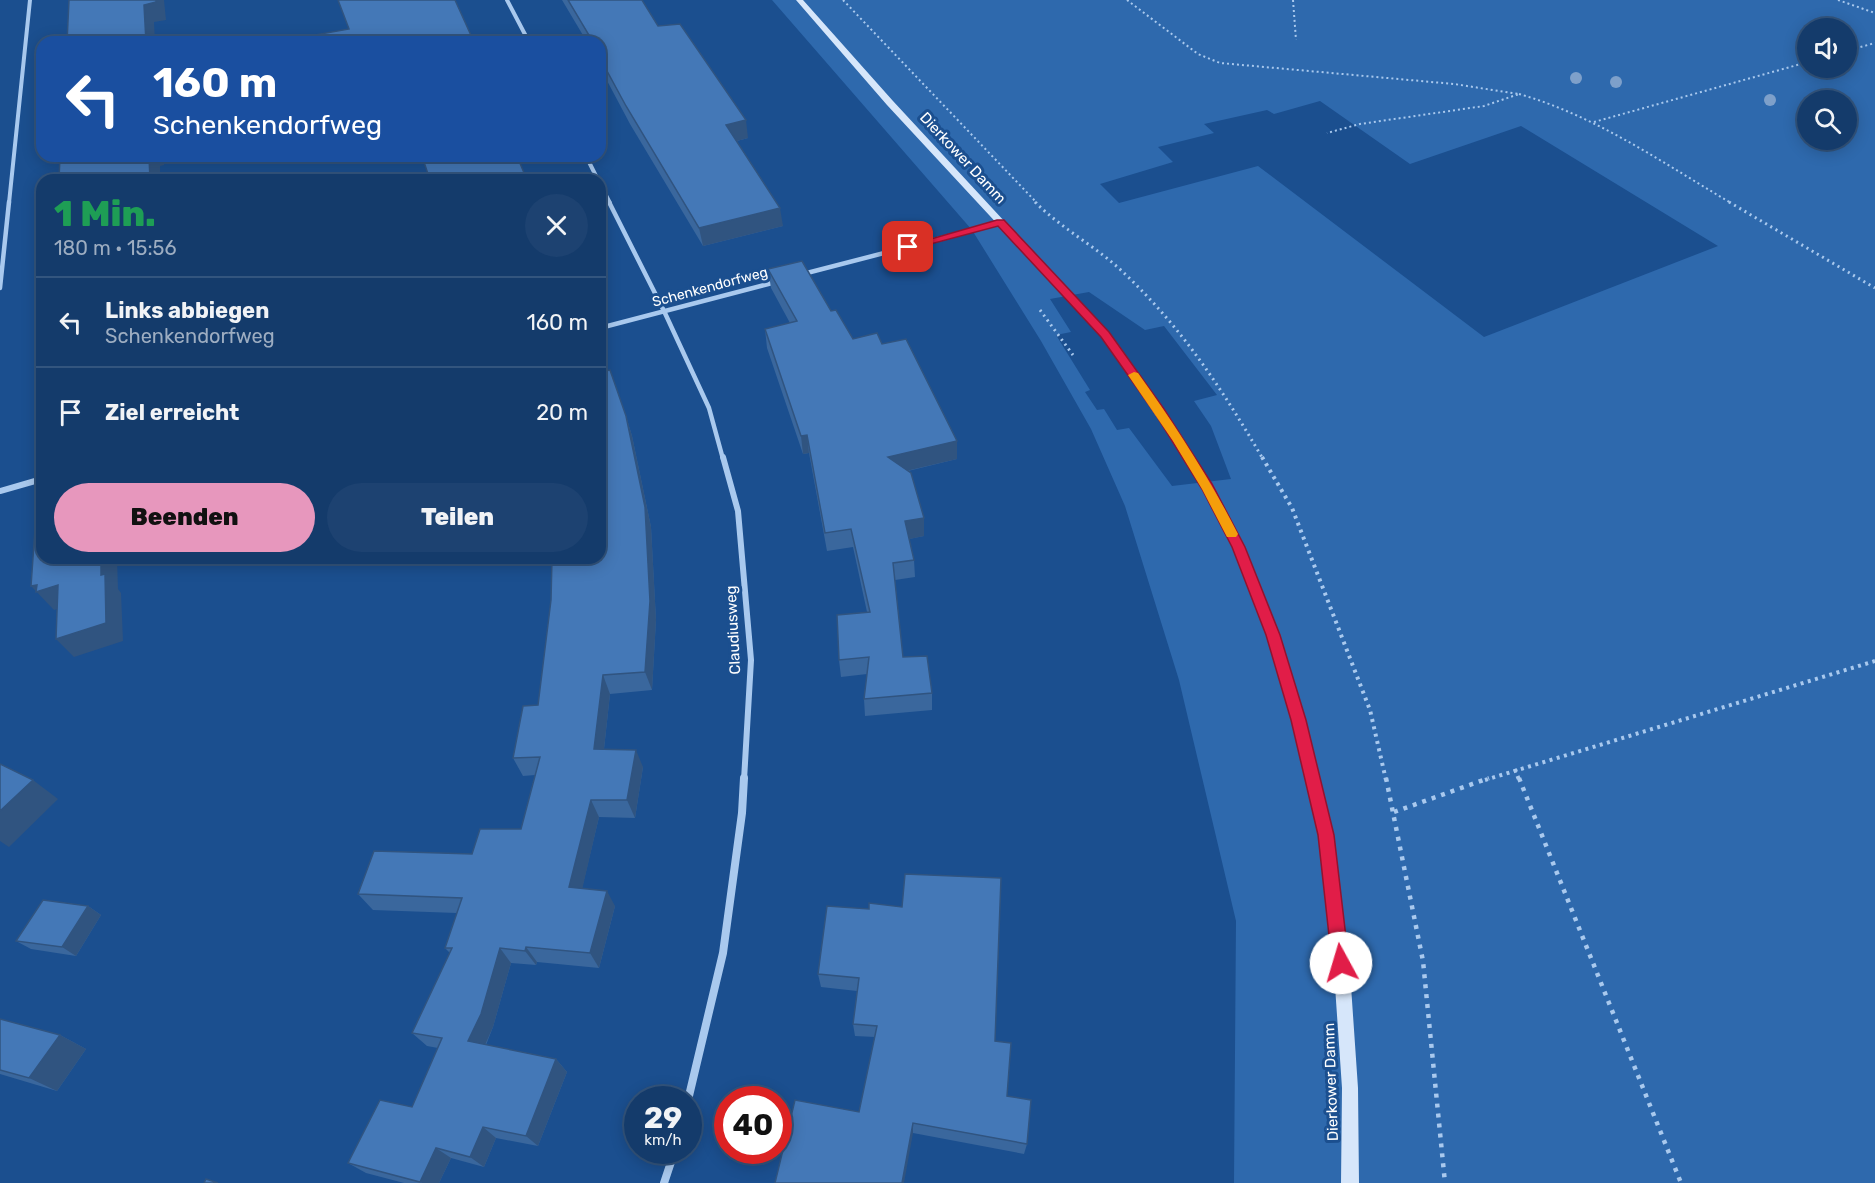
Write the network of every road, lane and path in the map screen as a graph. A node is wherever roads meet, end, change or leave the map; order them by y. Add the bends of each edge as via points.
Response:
1 (30, 0) edge
2 (507, 0) edge
3 (800, 0) edge
4 (1127, 0) edge
5 (1293, 0) edge
6 (1838, 0) edge
7 (1875, 14) edge
8 (526, 36) edge
9 (1296, 40) dead end
10 (1875, 43) edge
11 (1857, 48) edge
12 (1797, 65) edge
13 (1519, 94) junction
14 (1593, 122) junction
15 (1327, 133) dead end
16 (606, 196) edge
17 (1000, 223) junction
18 (791, 278) edge
19 (780, 281) edge
20 (0, 288) edge
21 (1875, 288) edge
22 (664, 311) junction
23 (606, 326) edge
24 (36, 481) edge
25 (0, 490) edge
26 (1875, 661) edge
27 (1515, 769) junction
28 (1394, 812) dead end
29 (691, 1086) edge
30 (670, 1164) edge
31 (664, 1183) edge
32 (1350, 1183) edge
33 (1681, 1183) edge

1 - 20 street
2 - 8 street
3 - 17 street, Dierkower Damm
4 - 13 path via 1198,54 1220,63 1454,84
5 - 9 path
6 - 7 path
10 - 11 path
12 - 14 path
13 - 14 path via 1554,104
13 - 15 path via 1484,106 1360,124
14 - 21 path
16 - 22 street, Claudiusweg
17 - 18 street, Schenkendorfweg
17 - 32 street, Dierkower Damm via 1105,335 1177,438 1239,547 1273,635 1326,835 1343,986 1350,1088
19 - 22 street, Schenkendorfweg
22 - 23 street, Schenkendorfweg
22 - 29 street, Claudiusweg via 709,408 738,511 751,660 742,813 723,953
24 - 25 street
26 - 27 path
27 - 28 path
27 - 33 path
30 - 31 street

